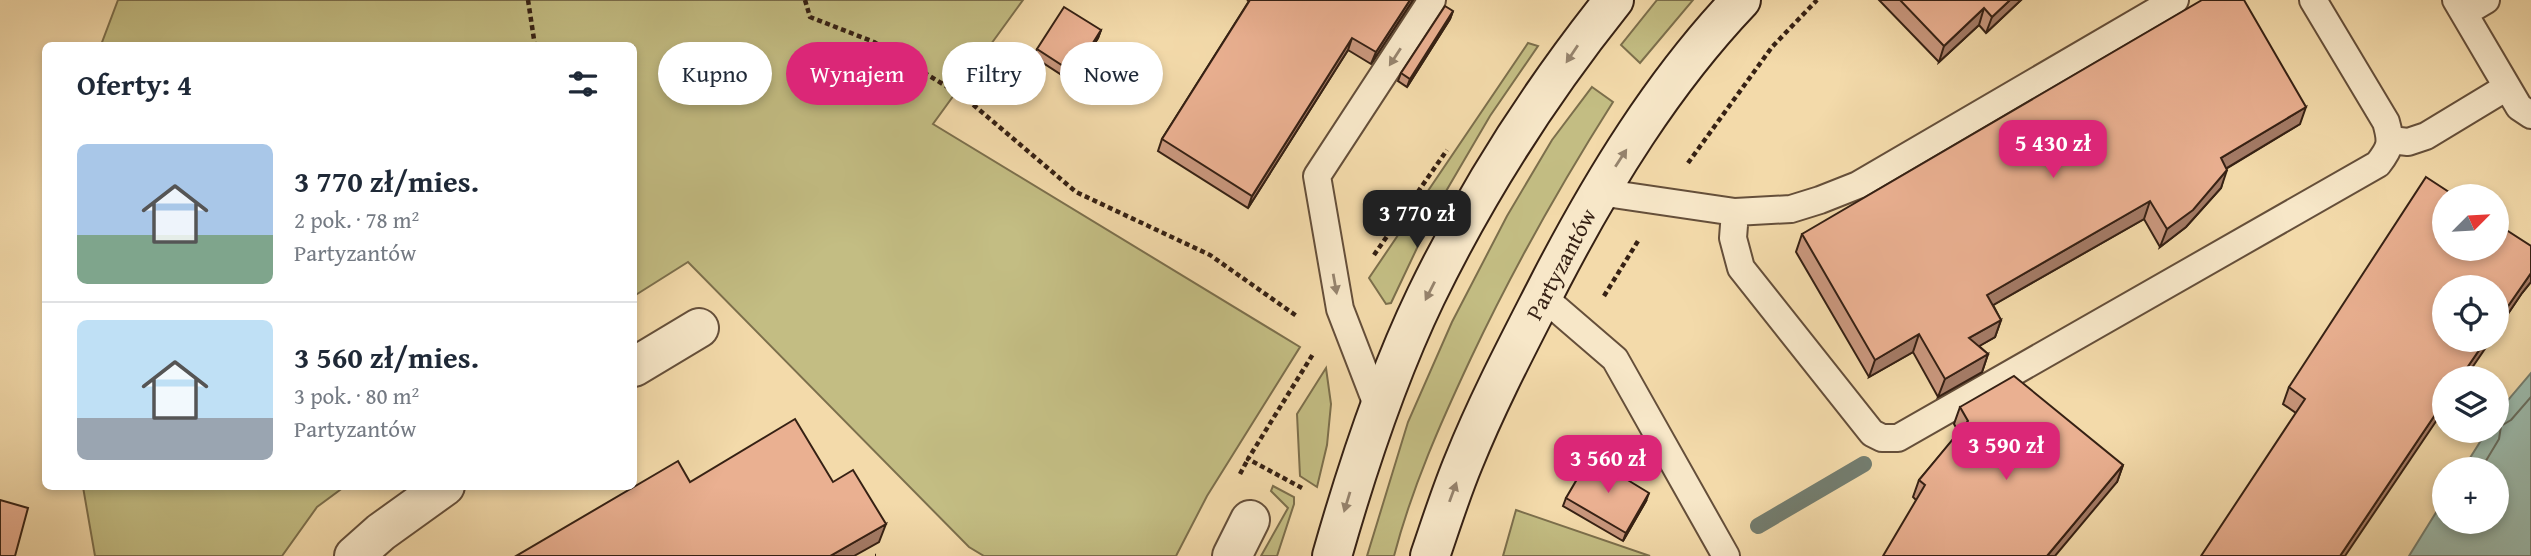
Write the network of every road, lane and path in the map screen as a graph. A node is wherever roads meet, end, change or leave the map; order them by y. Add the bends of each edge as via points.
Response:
1 (528, 0) edge
2 (805, 0) edge
3 (1432, 0) edge
4 (1614, 0) edge
5 (1741, 0) edge
6 (1817, 0) edge
7 (2313, 0) edge
8 (2159, 4) edge
9 (2469, 4) edge
10 (534, 42) edge
11 (2507, 87) junction
12 (2531, 115) edge
13 (2391, 140) junction
14 (1599, 192) junction
15 (1663, 202) junction
16 (1735, 212) junction
17 (1543, 297) junction
18 (1302, 321) dead end
19 (699, 328) dead end
20 (1583, 330) junction
21 (637, 366) edge
22 (1379, 410) junction
23 (439, 490) edge
24 (1250, 520) dead end
25 (354, 556) edge
26 (1232, 556) edge
27 (1332, 556) edge
28 (1430, 556) edge
29 (1726, 556) edge

1 - 10 path
2 - 18 path via 810,17 874,42 964,97 1076,192 1210,254
3 -> 22 lane via 1317,176 1340,309
4 -> 22 main road via 1577,46 1456,239 1426,297
14 -> 5 main road, Partyzantów via 1654,106
6 - 15 path via 1772,47
7 - 13 lane via 2386,122
8 - 16 lane via 1858,185 1791,209
9 - 11 lane
11 - 12 lane via 2519,107
11 - 13 lane via 2426,136 2408,142
13 - 16 lane via 2378,164 1898,438 1872,433 1741,268 1733,238
14 - 15 lane
14 - 17 main road, Partyzantów
15 - 16 lane
15 - 20 path
17 - 20 lane
28 -> 17 main road, Partyzantów via 1464,461
19 - 21 main road
20 - 29 lane via 1615,359
22 -> 27 main road
23 - 25 main road
24 - 26 main road

